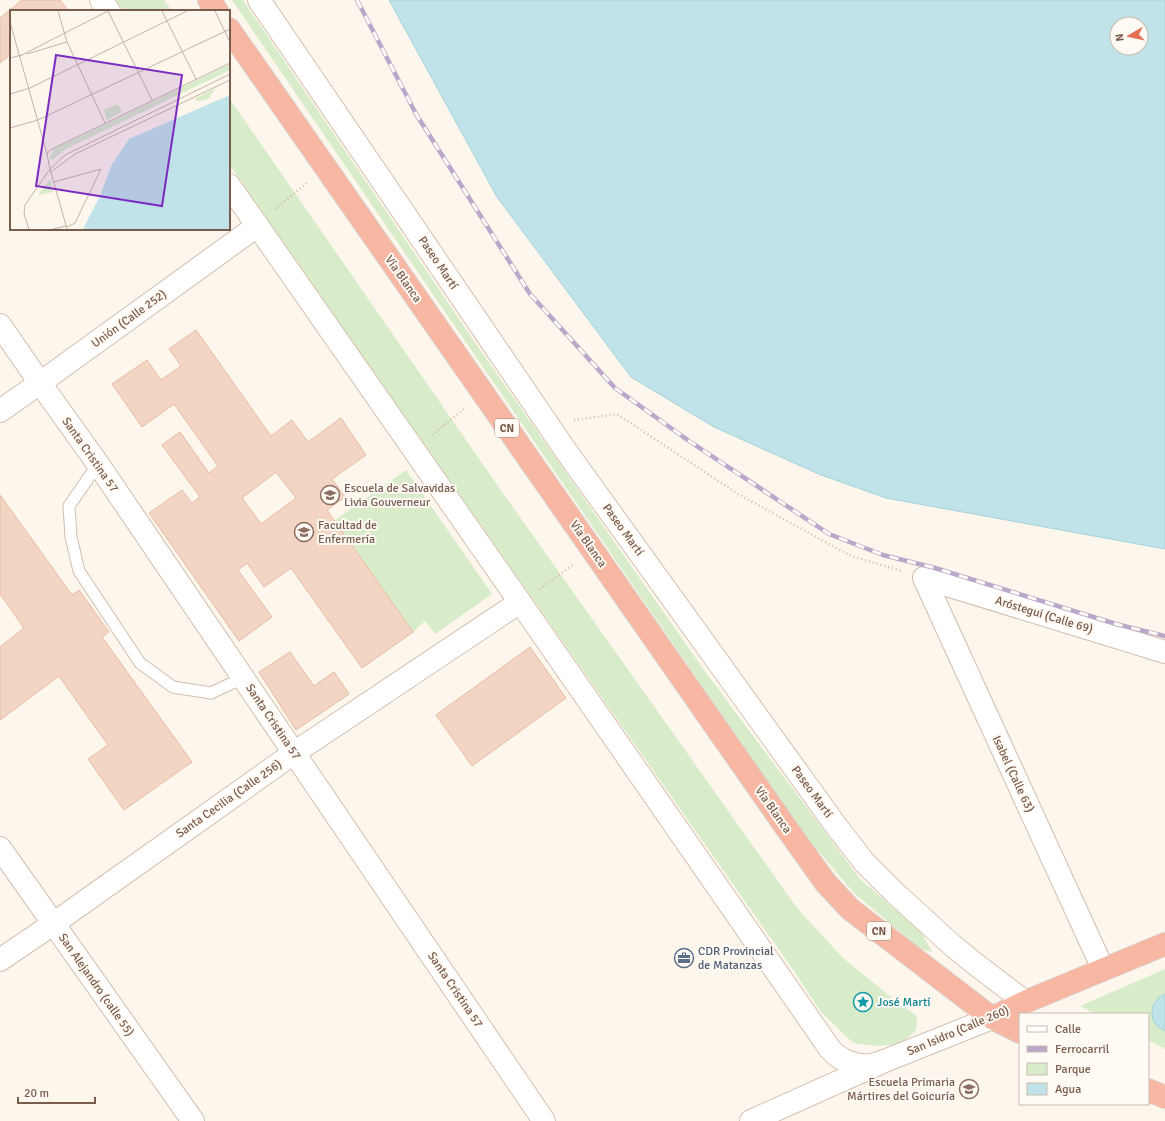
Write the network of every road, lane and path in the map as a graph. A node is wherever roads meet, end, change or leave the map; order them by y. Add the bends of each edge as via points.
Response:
1 (101, 0) edge
2 (209, 0) edge
3 (259, 0) edge
4 (108, 10) edge
5 (216, 10) edge
6 (230, 30) edge
7 (325, 167) junction
8 (230, 186) edge
9 (257, 226) junction
10 (0, 325) edge
11 (40, 384) junction
12 (483, 394) junction
13 (0, 411) edge
14 (570, 420) dead end
15 (413, 450) junction
16 (98, 464) junction
17 (593, 551) junction
18 (924, 578) junction
19 (520, 602) junction
20 (1165, 652) edge
21 (243, 678) junction
22 (294, 753) junction
23 (0, 848) edge
24 (53, 924) junction
25 (1165, 944) edge
26 (0, 960) edge
27 (1103, 969) junction
28 (1032, 1008) edge
29 (992, 1018) junction
30 (1019, 1032) edge
31 (887, 1060) junction
32 (1149, 1090) edge
33 (1165, 1097) edge
34 (193, 1121) edge
35 (544, 1121) edge
36 (751, 1121) edge

1 - 4 street
2 - 5 highway
3 - 28 street, Paseo Martí via 566,451 834,823 864,862 896,894 974,963
6 - 7 highway, Vía Blanca / CN
7 - 9 path
7 - 12 highway, Vía Blanca / CN
8 - 9 street
9 - 11 street, Unión (Calle 252)
9 - 15 street
10 - 11 street, Santa Cristina 57
11 - 13 street, Unión (Calle 252)
11 - 16 street, Santa Cristina 57
12 - 15 path
12 - 17 highway, Vía Blanca / CN
14 - 18 path via 617,414 738,494 851,556
15 - 19 street
16 - 21 street, Santa Cristina 57
16 - 21 lane via 69,506 71,537 79,571 140,663 172,687 211,693
17 - 19 path
17 - 29 highway, Vía Blanca / CN via 826,882 850,909
18 - 20 street, Aróstegui (Calle 69)
18 - 27 street, Isabel (Calle 63)
19 - 22 street, Santa Cecilia (Calle 256)
19 - 31 street via 830,1049 845,1061 857,1064 870,1065
21 - 22 street, Santa Cristina 57
22 - 24 street, Santa Cecilia (Calle 256)
22 - 35 street, Santa Cristina 57
23 - 24 street, San Alejandro (calle 55)
24 - 26 street, Santa Cecilia (Calle 256)
24 - 34 street, San Alejandro (calle 55)
25 - 27 highway, San Isidro (Calle 260)
27 - 28 highway, San Isidro (Calle 260)
28 - 29 highway, San Isidro (Calle 260)
29 - 30 highway, CN
29 - 31 street, San Isidro (Calle 260)
31 - 36 street, San Isidro (Calle 260)
32 - 33 highway

